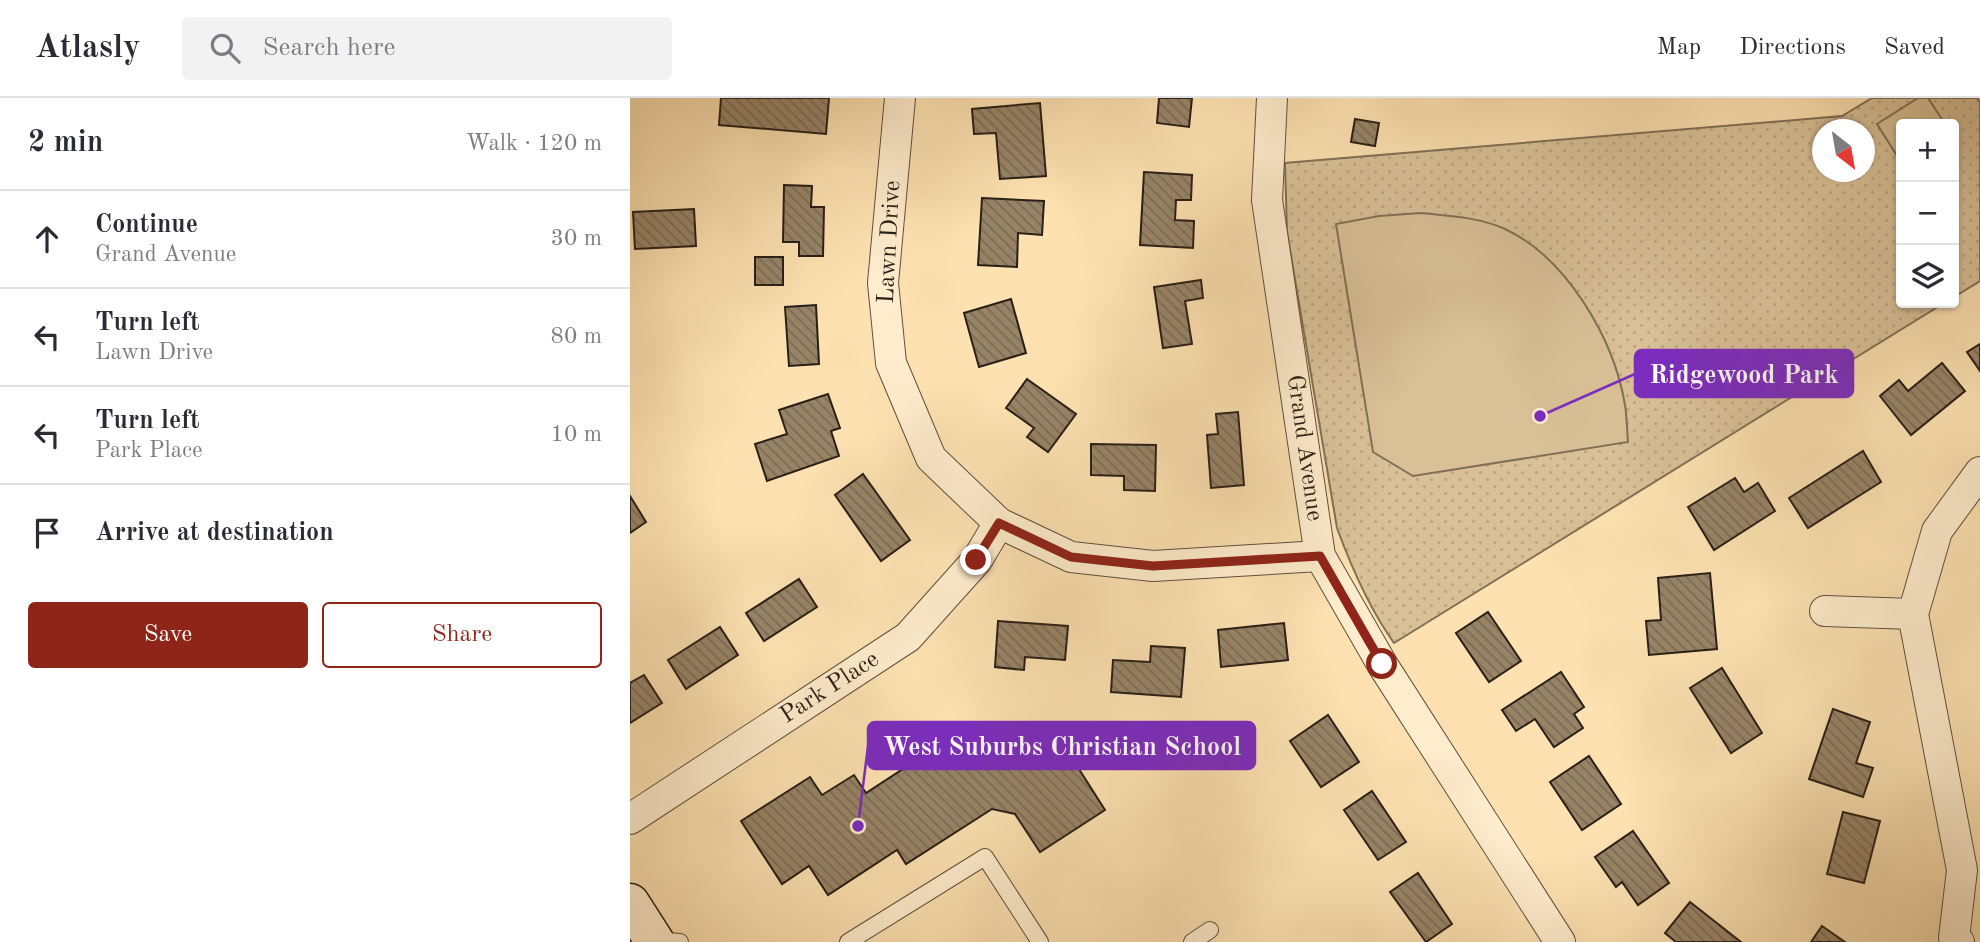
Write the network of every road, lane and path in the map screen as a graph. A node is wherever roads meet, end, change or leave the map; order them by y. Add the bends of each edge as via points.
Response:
1 (900, 98) edge
2 (1272, 98) edge
3 (1980, 472) edge
4 (999, 523) junction
5 (1320, 556) junction
6 (1825, 611) dead end
7 (1913, 614) junction
8 (630, 819) edge
9 (630, 903) edge
10 (1210, 930) dead end
11 (1954, 941) edge
12 (663, 942) edge
13 (848, 942) edge
14 (1040, 942) edge
15 (1192, 942) edge
16 (1560, 942) edge

1 - 4 street, Lawn Drive via 883,283 891,363 931,458
2 - 5 street, Grand Avenue via 1268,200
3 - 7 street via 1937,531
4 - 5 street, Lawn Drive via 1071,557 1139,565
4 - 8 street, Park Place via 976,560 908,637
5 - 16 street, Grand Avenue via 1382,664
6 - 7 street
7 - 11 street via 1962,870
9 - 12 main road
10 - 15 lane
13 - 14 lane via 985,857

